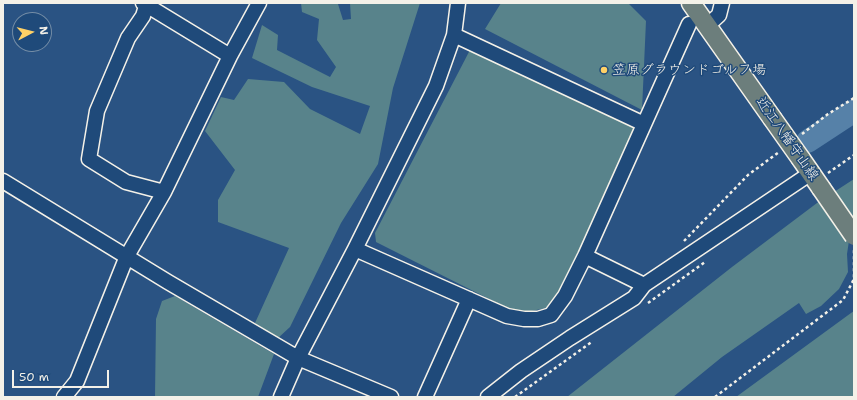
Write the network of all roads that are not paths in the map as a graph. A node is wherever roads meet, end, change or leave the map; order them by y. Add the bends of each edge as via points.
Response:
1 (259, 3) edge
2 (458, 3) edge
3 (691, 3) edge
4 (722, 3) edge
5 (145, 4) edge
6 (689, 24) dead end
7 (707, 26) junction
8 (454, 35) junction
9 (230, 56) junction
10 (644, 124) junction
11 (812, 175) junction
12 (3, 181) edge
13 (164, 192) junction
14 (854, 236) edge
15 (355, 250) junction
16 (127, 256) junction
17 (585, 256) junction
18 (644, 285) junction
19 (469, 300) junction
20 (298, 358) junction
21 (64, 397) edge
22 (281, 397) edge
23 (391, 397) edge
24 (425, 397) edge
25 (488, 397) edge

1 - 9 street
2 - 8 street
3 - 7 main road, 近江八幡守山線
4 - 7 street via 719,14
5 - 9 street
5 - 13 street via 142,16 128,38 97,111 89,159 126,182
6 - 10 street
7 - 11 main road, 近江八幡守山線, bridge
8 - 10 street
8 - 15 street via 436,86
9 - 13 street
10 - 17 street
11 - 14 main road, 近江八幡守山線, bridge
11 - 18 street
12 - 16 street
13 - 16 street
15 - 19 street
15 - 20 street
16 - 20 street
16 - 21 street via 77,381
17 - 18 street
17 - 19 street via 565,296 551,315 524,320 507,316
18 - 25 street via 634,298 521,371
19 - 24 street
20 - 22 street
20 - 23 street

